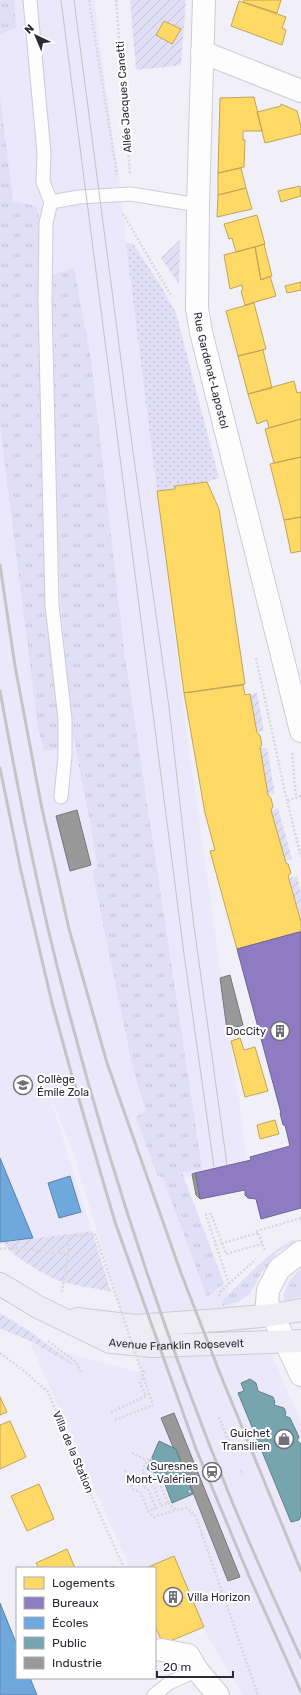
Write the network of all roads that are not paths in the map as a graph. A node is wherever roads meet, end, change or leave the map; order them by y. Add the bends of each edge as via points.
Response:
1 (30, 0) edge
2 (204, 0) edge
3 (202, 52) junction
4 (301, 91) edge
5 (51, 202) junction
6 (198, 205) junction
7 (301, 731) edge
8 (61, 797) dead end
9 (301, 1252) edge
10 (0, 1284) edge
11 (301, 1310) edge
12 (272, 1315) junction
13 (58, 1317) junction
14 (294, 1341) edge
15 (301, 1375) edge
16 (161, 1650) dead end
17 (197, 1670) junction
18 (154, 1695) edge
19 (218, 1695) edge

1 - 5 lane via 44,153 43,182
2 - 3 street, Rue Gardenat-Lapostol
3 - 4 street
3 - 6 street, Rue Gardenat-Lapostol
5 - 6 lane via 79,197 131,194
5 - 8 lane via 46,223 44,302 52,605 65,719 66,756
6 - 7 street, Rue Gardenat-Lapostol via 197,308 201,332
9 - 12 street via 278,1269 268,1290 267,1303
10 - 13 main road, Avenue Franklin Roosevelt via 38,1308
11 - 12 main road, Avenue Franklin Roosevelt
12 - 13 main road, Avenue Franklin Roosevelt via 135,1326
12 - 14 street
13 - 14 main road, Avenue Franklin Roosevelt via 110,1342 127,1344 153,1346
14 - 15 street
16 - 17 street via 188,1655
17 - 18 lane via 169,1683
17 - 19 street

